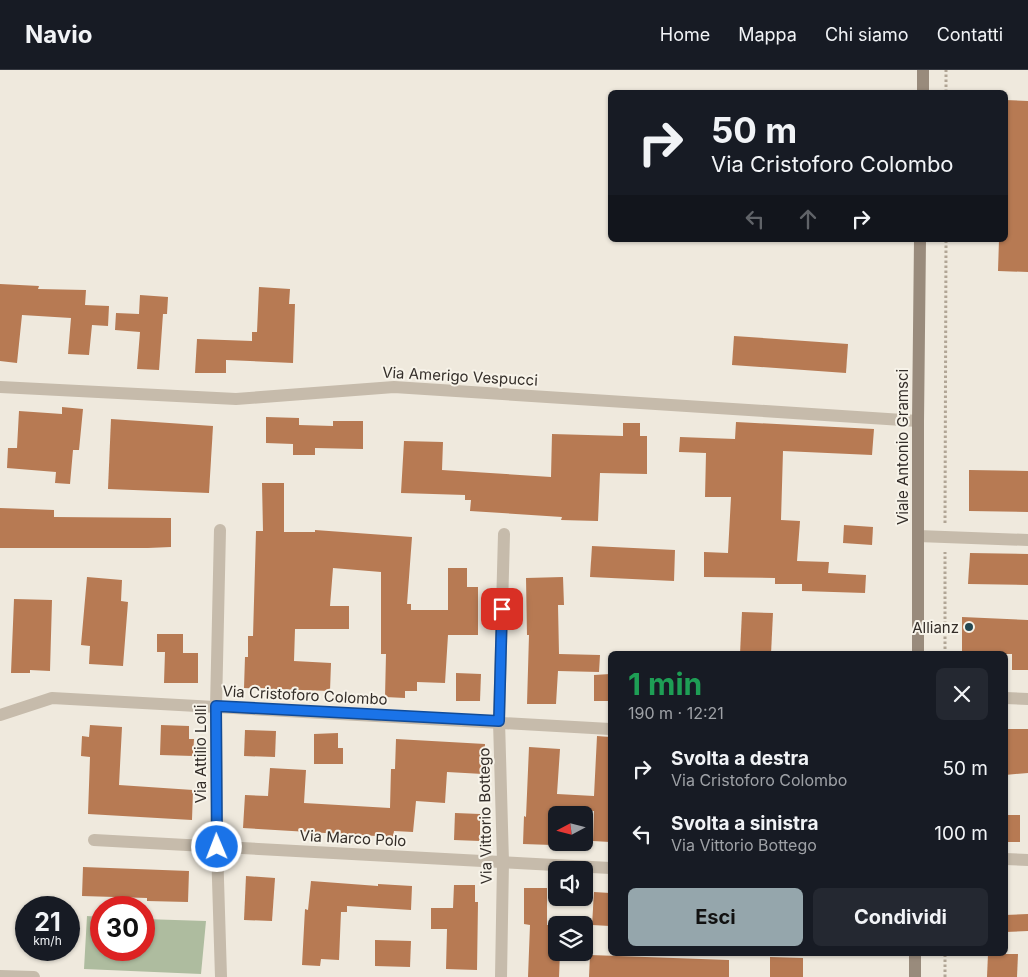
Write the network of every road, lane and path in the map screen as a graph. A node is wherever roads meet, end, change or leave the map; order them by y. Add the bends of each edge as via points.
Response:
1 (923, 70) edge
2 (946, 70) edge
3 (923, 90) edge
4 (946, 90) edge
5 (920, 242) edge
6 (946, 242) edge
7 (0, 387) edge
8 (918, 421) junction
9 (220, 530) dead end
10 (504, 534) dead end
11 (918, 536) junction
12 (945, 536) junction
13 (1028, 540) edge
14 (918, 651) edge
15 (945, 651) edge
16 (1008, 698) edge
17 (1028, 699) edge
18 (216, 706) junction
19 (0, 715) edge
20 (499, 721) junction
21 (608, 728) edge
22 (94, 840) dead end
23 (217, 847) junction
24 (1008, 860) edge
25 (1028, 860) edge
26 (503, 862) junction
27 (608, 868) edge
28 (915, 956) edge
29 (946, 956) edge
30 (0, 976) edge
31 (34, 977) edge
32 (221, 977) edge
33 (501, 977) edge
34 (916, 977) edge
35 (945, 977) edge

1 - 3 street
2 - 4 path
5 - 8 street, Viale Antonio Gramsci
6 - 12 path
7 - 8 street, Via Amerigo Vespucci via 236,399 394,387
8 - 11 street, Viale Antonio Gramsci
9 - 18 street, Via Attilio Lolli
10 - 20 street, Via Vittorio Bottego
11 - 12 street
11 - 14 street, Viale Antonio Gramsci
12 - 13 street
12 - 15 path
16 - 17 street
18 - 19 street, Via Cristoforo Colombo via 52,698
18 - 20 street, Via Cristoforo Colombo
18 - 23 street, Via Attilio Lolli
20 - 21 street, Via Cristoforo Colombo
20 - 26 street, Via Vittorio Bottego
22 - 23 street, Via Marco Polo
23 - 26 street, Via Marco Polo
23 - 32 street, Via Attilio Lolli
24 - 25 street
26 - 27 street, Via Marco Polo
26 - 33 street, Via Vittorio Bottego
28 - 34 street
29 - 35 path
30 - 31 street

